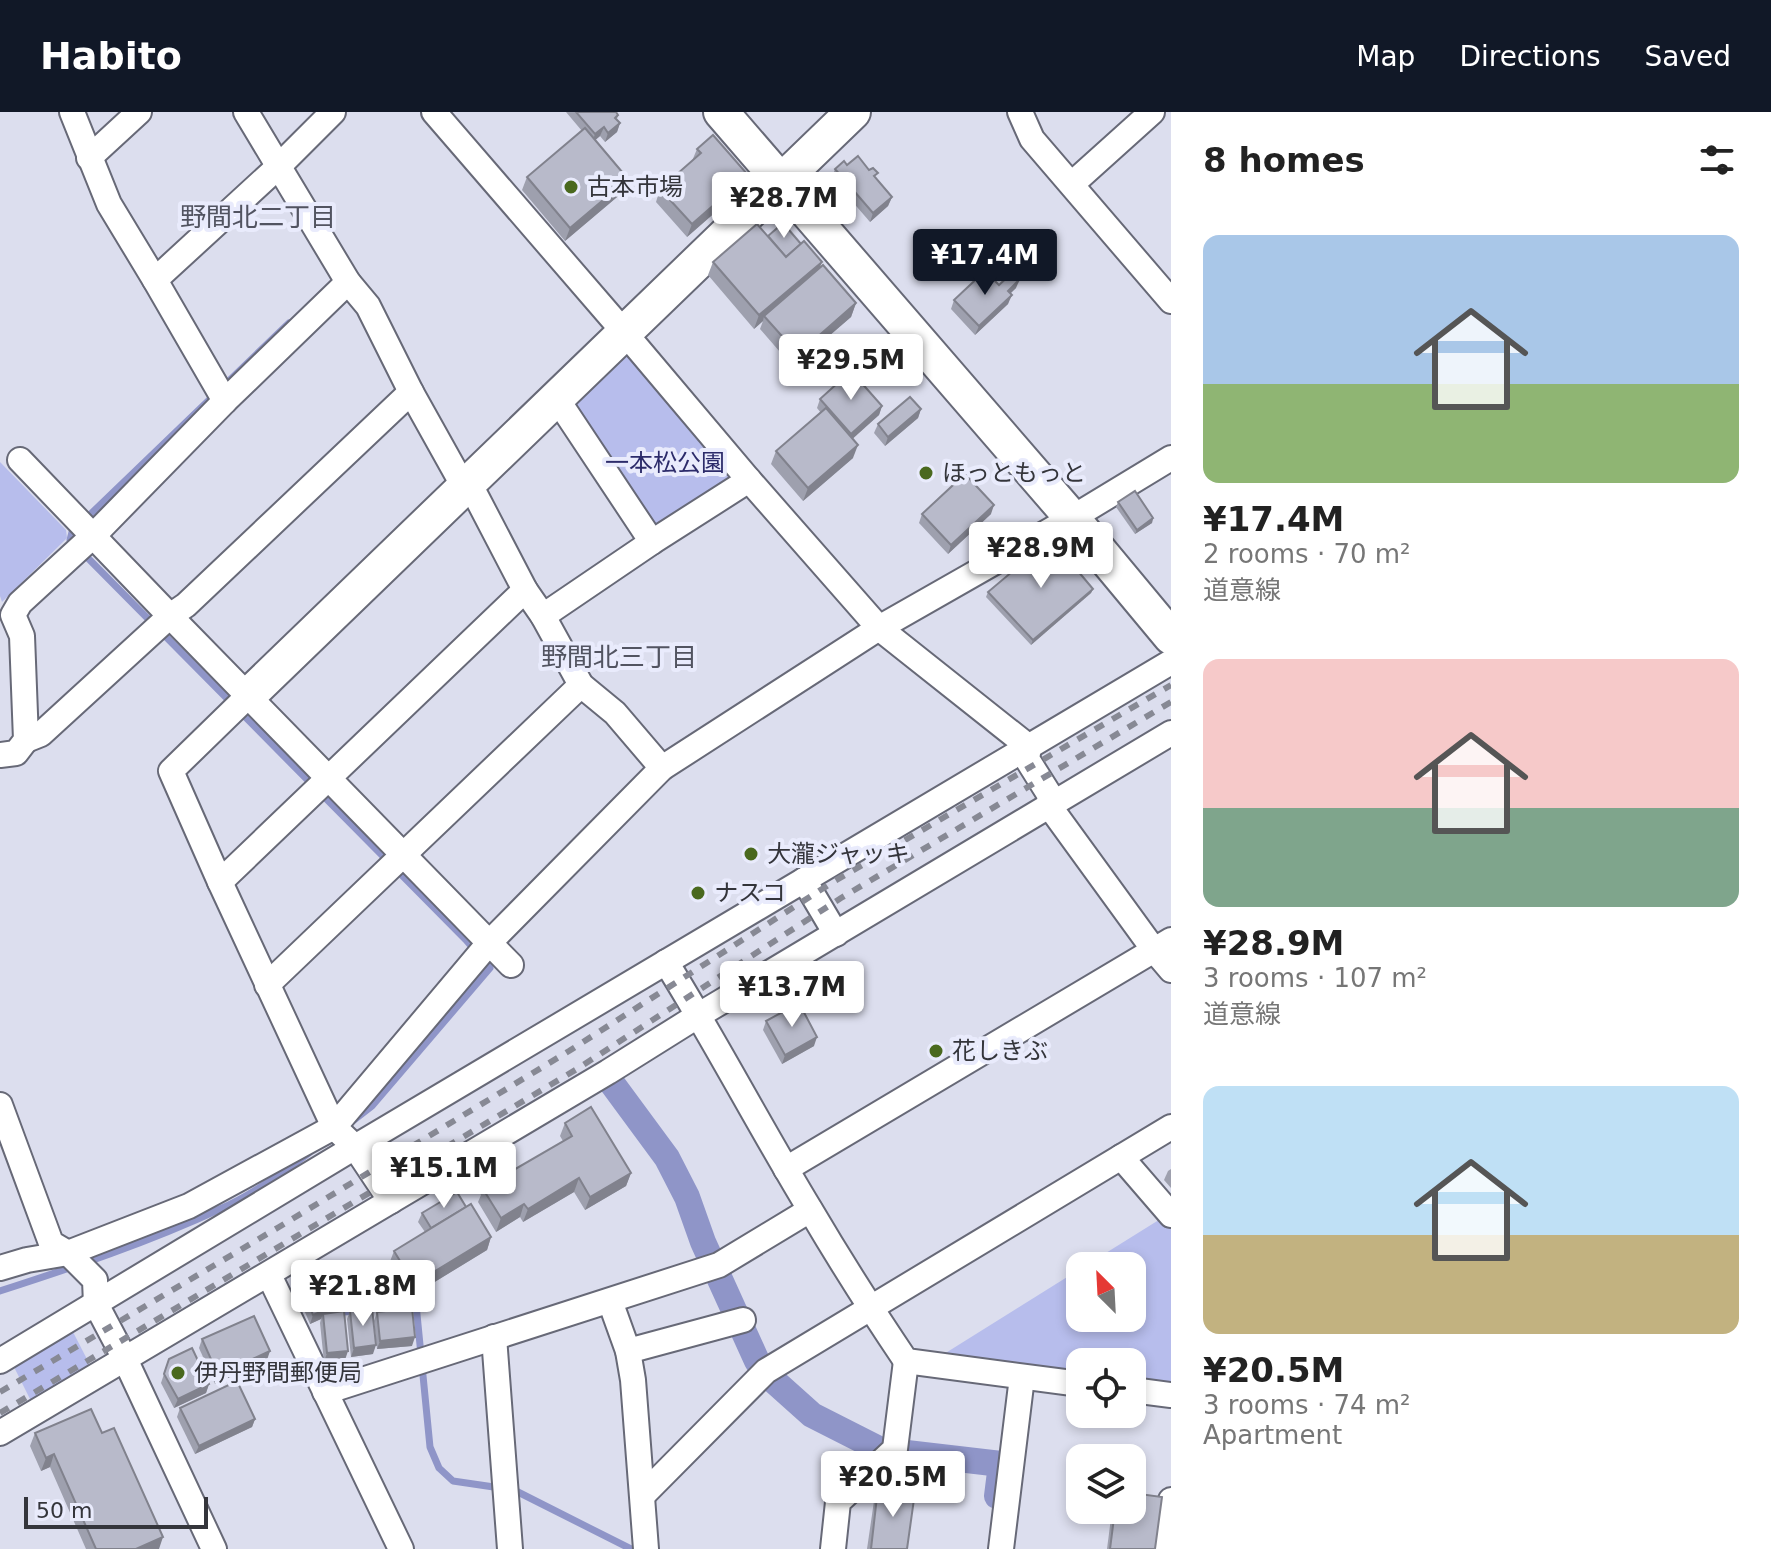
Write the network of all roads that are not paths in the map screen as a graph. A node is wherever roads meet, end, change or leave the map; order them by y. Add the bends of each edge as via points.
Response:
1 (72, 112) edge
2 (139, 112) edge
3 (246, 112) edge
4 (333, 112) edge
5 (434, 112) edge
6 (721, 112) edge
7 (853, 112) edge
8 (1020, 112) edge
9 (1152, 112) edge
10 (1165, 112) edge
11 (1171, 116) edge
12 (89, 158) junction
13 (279, 166) junction
14 (781, 180) junction
15 (1072, 184) junction
16 (155, 280) junction
17 (348, 282) junction
18 (1171, 301) edge
19 (624, 332) junction
20 (411, 392) junction
21 (557, 399) junction
22 (225, 401) junction
23 (1171, 458) edge
24 (20, 460) dead end
25 (749, 480) junction
26 (464, 487) junction
27 (1072, 518) junction
28 (93, 536) junction
29 (652, 542) junction
30 (525, 590) junction
31 (170, 616) junction
32 (543, 616) junction
33 (879, 628) junction
34 (1171, 637) edge
35 (1171, 662) edge
36 (581, 685) junction
37 (248, 696) junction
38 (1171, 733) edge
39 (26, 740) junction
40 (1029, 747) junction
41 (0, 755) edge
42 (662, 768) junction
43 (328, 777) junction
44 (1050, 807) junction
45 (403, 855) junction
46 (804, 880) junction
47 (220, 882) junction
48 (836, 934) junction
49 (489, 943) junction
50 (1162, 945) edge
51 (666, 962) junction
52 (511, 965) dead end
53 (1171, 970) edge
54 (267, 985) junction
55 (699, 1015) junction
56 (1, 1113) edge
57 (334, 1127) junction
58 (1171, 1127) edge
59 (355, 1147) junction
60 (1121, 1157) junction
61 (786, 1169) junction
62 (391, 1201) junction
63 (810, 1210) junction
64 (1171, 1215) edge
65 (77, 1263) junction
66 (0, 1268) edge
67 (269, 1275) junction
68 (610, 1301) junction
69 (96, 1304) junction
70 (870, 1308) junction
71 (739, 1321) dead end
72 (494, 1337) junction
73 (628, 1351) junction
74 (125, 1359) junction
75 (0, 1361) edge
76 (906, 1361) junction
77 (1022, 1377) junction
78 (1066, 1382) edge
79 (325, 1392) junction
80 (1146, 1392) edge
81 (1171, 1395) edge
82 (0, 1433) edge
83 (643, 1495) junction
84 (1171, 1500) edge
85 (214, 1549) edge
86 (401, 1549) edge
87 (510, 1549) edge
88 (646, 1549) edge
89 (833, 1549) edge
90 (1001, 1549) edge
91 (1165, 1549) edge

1 - 12 street
2 - 12 street
3 - 13 street
4 - 13 street
5 - 19 street
6 - 14 street
7 - 14 street
8 - 15 street via 1032,139
9 - 15 street
10 - 11 street
12 - 16 street via 109,204
13 - 16 street
13 - 17 street
14 - 19 street
14 - 27 street
15 - 18 street
16 - 22 street
17 - 20 street via 368,306
17 - 22 street
19 - 21 street
19 - 25 street
20 - 26 street
20 - 31 street
21 - 26 street
21 - 29 street
22 - 28 street
23 - 27 street
24 - 28 street
25 - 29 street
25 - 33 street
26 - 30 street via 476,496
26 - 37 street
27 - 33 street
27 - 34 street
28 - 31 street
28 - 39 street via 13,615 22,636
29 - 32 street
30 - 32 street
30 - 43 street
31 - 37 street
31 - 39 street via 41,734
32 - 36 street
33 - 40 street
33 - 42 street
35 - 40 street
36 - 42 street via 615,713
36 - 45 street
37 - 43 street
37 - 47 street via 171,771
38 - 44 street
39 - 41 street via 16,753
40 - 44 street via 1027,759 1049,794
40 - 46 street
42 - 49 street
43 - 45 street
43 - 47 street
44 - 48 street
44 - 50 street
45 - 49 street
45 - 54 street
46 - 48 street
46 - 51 street
47 - 54 street
48 - 55 street
49 - 52 street
49 - 57 street
50 - 53 street
50 - 61 street
51 - 55 street
51 - 59 street
54 - 57 street
55 - 61 street
55 - 62 street
56 - 65 street via 51,1243
57 - 59 street
57 - 65 street
58 - 60 street
59 - 62 street
59 - 69 street
60 - 64 street
60 - 70 street
61 - 63 street
62 - 67 street
63 - 68 street via 719,1265
63 - 70 street
65 - 66 street via 27,1260
65 - 69 street via 95,1280
67 - 74 street
67 - 79 street
68 - 72 street
68 - 73 street
69 - 74 street
69 - 75 street
70 - 76 street
70 - 83 street via 766,1371
71 - 73 street
72 - 79 street
72 - 87 street
73 - 83 street
74 - 82 street
74 - 85 street
76 - 77 street
76 - 89 street via 895,1449 838,1502
77 - 78 street
77 - 90 street
79 - 86 street
80 - 81 street
83 - 88 street
84 - 91 street

